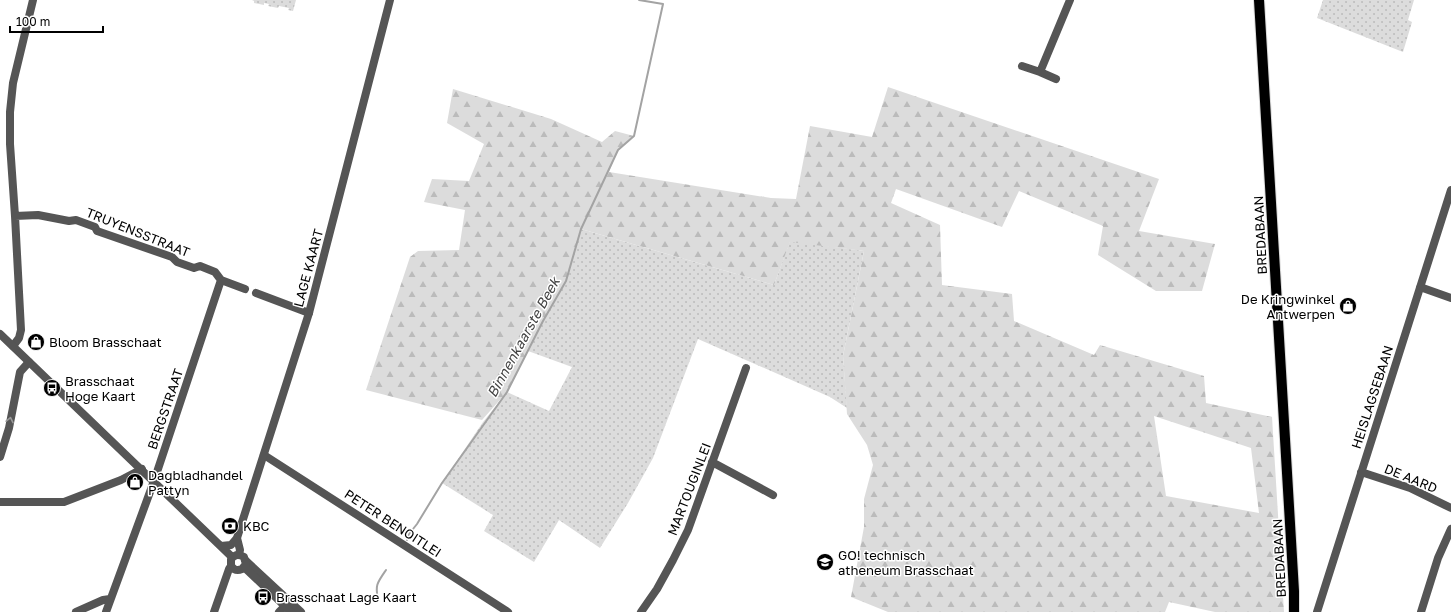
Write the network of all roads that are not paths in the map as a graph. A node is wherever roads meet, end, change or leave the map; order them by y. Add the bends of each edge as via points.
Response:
1 (33, 0) edge
2 (390, 0) edge
3 (1070, 0) edge
4 (1259, 0) edge
5 (1022, 66) dead end
6 (1040, 72) junction
7 (1056, 79) dead end
8 (1451, 190) edge
9 (15, 216) junction
10 (221, 280) junction
11 (1420, 287) junction
12 (245, 290) dead end
13 (256, 293) dead end
14 (1451, 298) edge
15 (309, 313) junction
16 (0, 334) edge
17 (12, 346) junction
18 (29, 362) junction
19 (746, 368) dead end
20 (264, 455) junction
21 (0, 457) edge
22 (712, 462) junction
23 (142, 469) junction
24 (1361, 472) junction
25 (154, 481) junction
26 (773, 495) dead end
27 (0, 502) edge
28 (1451, 508) edge
29 (1451, 529) edge
30 (237, 538) junction
31 (221, 546) junction
32 (238, 562) junction
33 (110, 599) junction
34 (285, 610) edge
35 (76, 612) edge
36 (106, 612) edge
37 (214, 612) edge
38 (219, 612) edge
39 (301, 612) edge
40 (508, 612) edge
41 (642, 612) edge
42 (1294, 612) edge
43 (1317, 612) edge
44 (1421, 612) edge

1 - 9 street via 13,83 10,112
2 - 15 street, LAGE KAART
3 - 6 street
4 - 42 main road, BREDABAAN
5 - 6 street
6 - 7 street
8 - 11 street, HEISLAGSEBAAN
9 - 10 street, TRUYENSSTRAAT via 76,220 95,227 97,231 172,257 177,262 215,272
9 - 17 street via 21,335
10 - 12 street, TRUYENSSTRAAT
10 - 25 street, BERGSTRAAT
11 - 14 street
11 - 24 street, HEISLAGSEBAAN
13 - 15 street
15 - 20 street, LAGE KAART
16 - 17 street
17 - 18 street
21 -> 18 street via 9,428 20,372
18 - 23 street
19 - 22 street, MARTOUGINLEI
20 - 30 street, LAGE KAART
20 - 40 street, PETER BENOITLEI
22 - 26 street
22 - 41 street, MARTOUGINLEI via 688,530
23 - 25 street
23 - 27 street via 64,502
24 - 28 street, DE AARD via 1410,488
24 - 43 street, HEISLAGSEBAAN
25 - 31 street
25 - 33 street, BERGSTRAAT
29 - 44 street via 1438,558
30 - 31 street via 231,545
30 - 32 street, LAGE KAART via 240,550
31 - 32 street
32 - 34 street
32 - 37 street, LAGE KAART via 229,569
32 - 38 street
32 - 39 street
33 - 35 street
33 - 36 street, BERGSTRAAT

